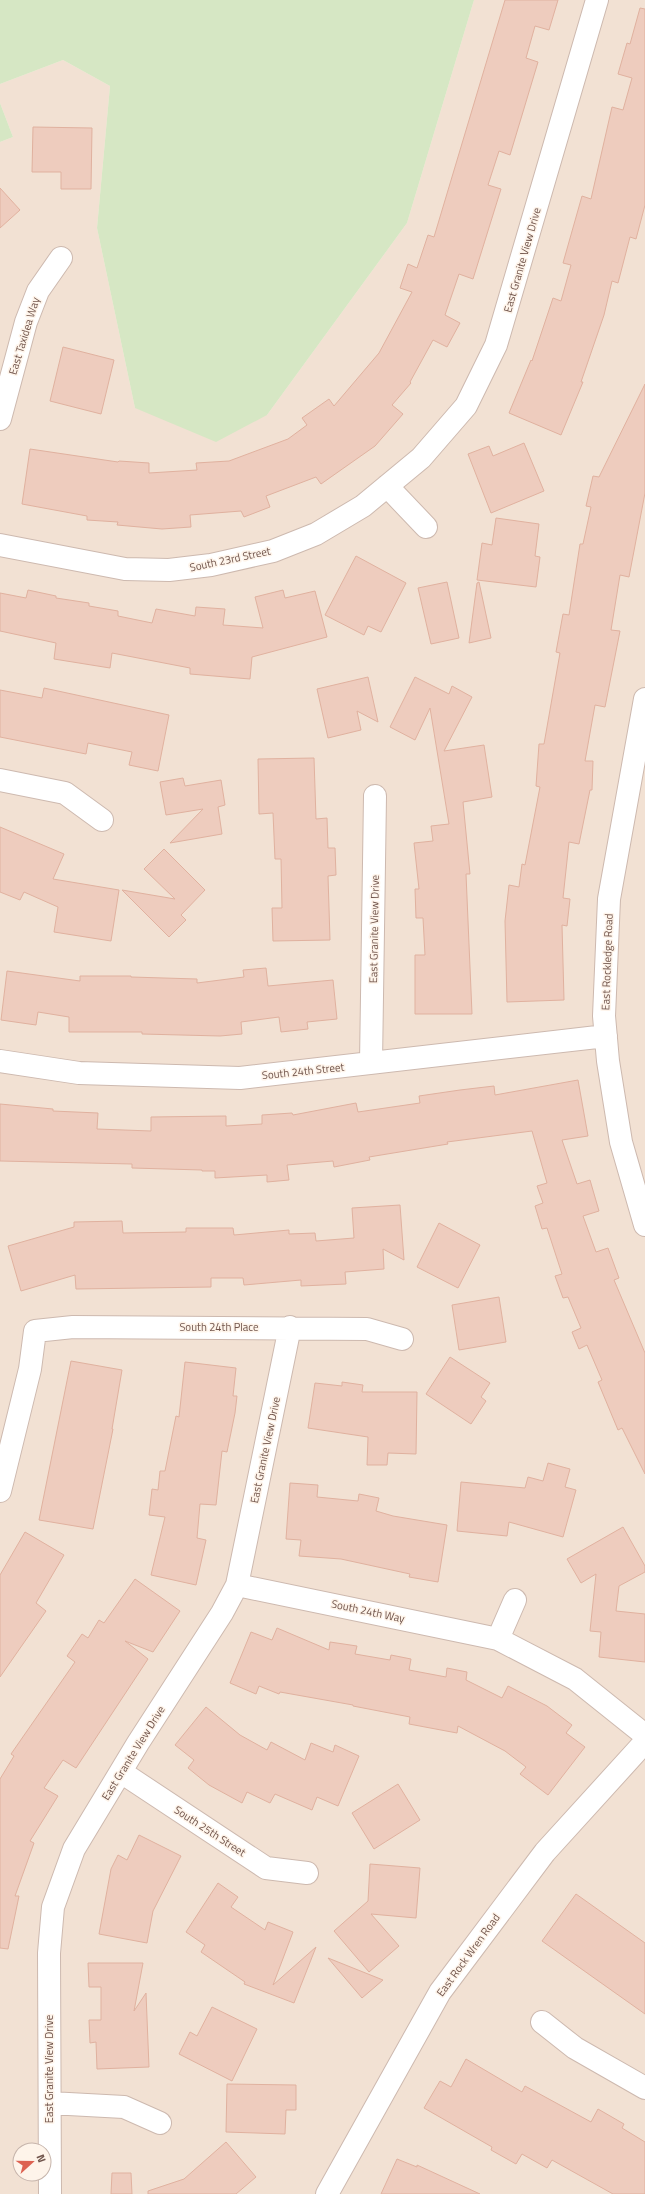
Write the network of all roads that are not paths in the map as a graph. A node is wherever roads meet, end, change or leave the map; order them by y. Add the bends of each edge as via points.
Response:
1 (597, 0) edge
2 (60, 258) dead end
3 (0, 419) edge
4 (387, 486) junction
5 (426, 528) dead end
6 (316, 534) joint
7 (0, 544) edge
8 (645, 699) edge
9 (0, 780) edge
10 (375, 796) dead end
11 (102, 820) dead end
12 (606, 1036) junction
13 (0, 1060) edge
14 (371, 1063) junction
15 (645, 1225) edge
16 (290, 1327) junction
17 (402, 1339) dead end
18 (0, 1491) edge
19 (237, 1585) junction
20 (515, 1600) dead end
21 (498, 1639) junction
22 (645, 1735) edge
23 (645, 1742) edge
24 (121, 1772) junction
25 (307, 1873) dead end
26 (542, 2022) dead end
27 (645, 2088) edge
28 (50, 2103) junction
29 (160, 2123) dead end
30 (50, 2194) edge
31 (327, 2194) edge

1 - 4 street, East Granite View Drive via 496,345 466,406 421,458
2 - 3 street, East Taxidea Way via 38,291 26,322
4 - 5 street
4 - 6 street, East Granite View Drive via 363,506
6 - 7 street, South 23rd Street via 273,551 211,565 169,570 125,569
8 - 12 street, East Rockledge Road via 609,899 604,1016
9 - 11 street via 65,793
10 - 14 street, East Granite View Drive
12 - 14 street, South 24th Street
12 - 15 street, East Rockledge Road via 621,1142
13 - 14 street, South 24th Street via 79,1073 240,1078
16 - 17 street, South 24th Place via 367,1329
16 - 18 street, South 24th Place via 73,1327 36,1331 30,1369
16 - 19 street, East Granite View Drive
19 - 21 street, South 24th Way
19 - 24 street, East Granite View Drive via 222,1613
20 - 21 street
21 - 22 street, South 24th Way via 575,1679
23 - 31 street, East Rock Wren Road via 546,1852 440,1992
24 - 25 street, South 25th Street via 266,1868
24 - 28 street, East Granite View Drive via 74,1849 53,1907 49,1953
26 - 27 street via 574,2048
28 - 29 street via 124,2107
28 - 30 street, East Granite View Drive

